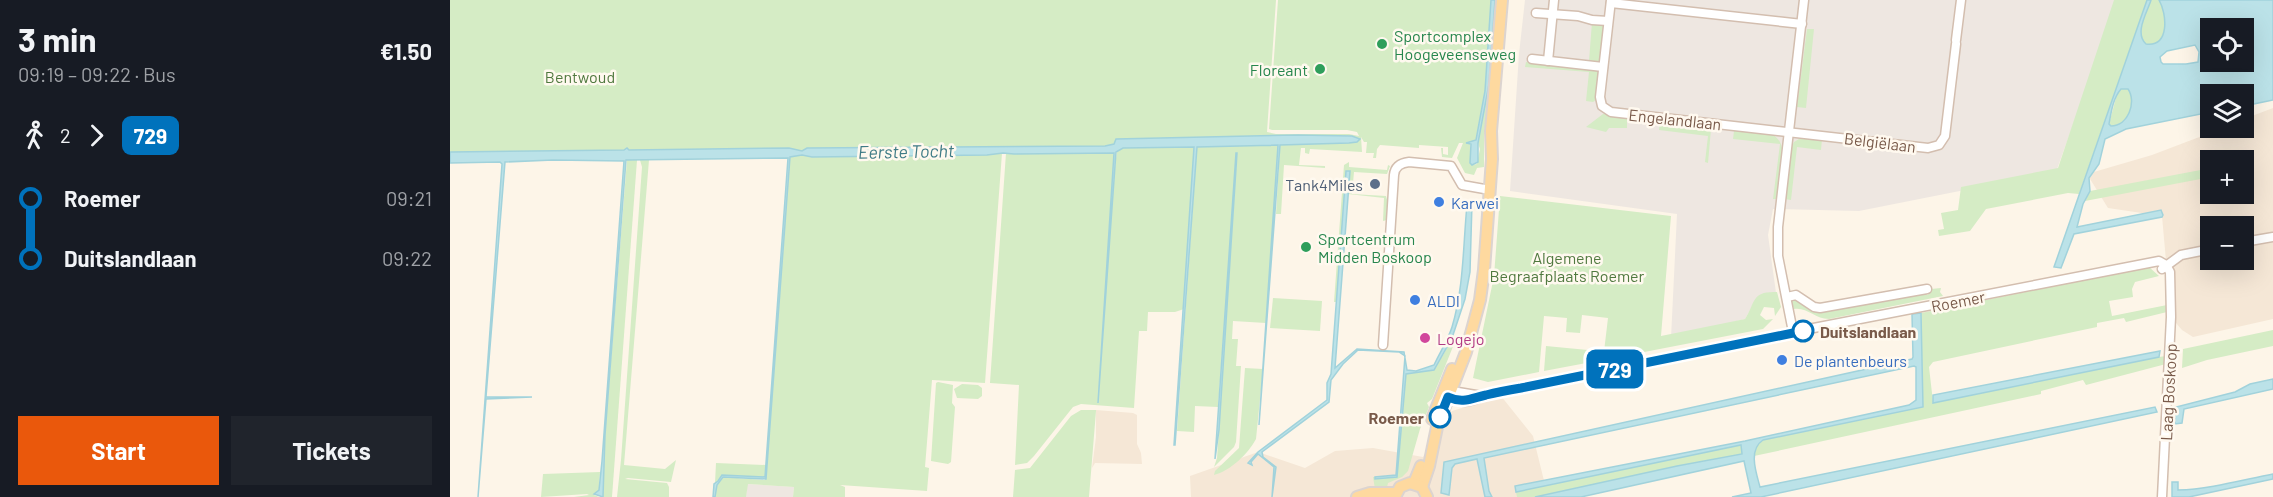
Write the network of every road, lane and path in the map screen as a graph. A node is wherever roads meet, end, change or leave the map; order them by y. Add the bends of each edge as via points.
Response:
1 (1502, 0) edge
2 (1554, 0) edge
3 (1804, 0) edge
4 (1961, 0) edge
5 (1611, 1) edge
6 (1536, 13) dead end
7 (1552, 14) junction
8 (1608, 21) junction
9 (1802, 24) junction
10 (1532, 59) dead end
11 (1548, 61) junction
12 (1603, 67) junction
13 (1789, 131) junction
14 (1486, 189) junction
15 (2273, 237) edge
16 (2254, 240) edge
17 (2200, 251) edge
18 (2164, 267) junction
19 (1927, 289) dead end
20 (1787, 297) junction
21 (1793, 332) junction
22 (1383, 345) dead end
23 (1447, 393) junction
24 (1421, 489) edge
25 (1396, 495) edge
26 (1357, 497) edge
27 (2162, 497) edge

1 - 14 main road
2 - 7 street
3 - 9 street
4 - 13 street, Belgiëlaan via 1945,136 1939,145 1928,148
5 - 8 street, Engelandlaan
5 - 9 street
6 - 7 street
7 - 8 street
7 - 11 street
8 - 12 street, Engelandlaan
9 - 13 street
10 - 11 street
11 - 12 street
12 - 13 street, Engelandlaan via 1600,97 1602,106 1611,112
13 - 20 street via 1778,227 1778,256
14 - 22 street via 1460,184 1451,166 1409,162 1400,165 1394,175
14 - 23 main road via 1484,270 1479,300 1466,352
15 - 16 street
17 - 18 street via 2181,255
18 - 21 street, Roemer via 2152,262
18 - 27 street, Laag Boskoop via 2171,317
19 - 20 street, Roemer via 1820,308 1796,296
20 - 21 street
21 - 23 street, Roemer via 1465,401
23 - 24 main road
24 - 25 main road via 1403,485
25 - 26 main road via 1370,493

